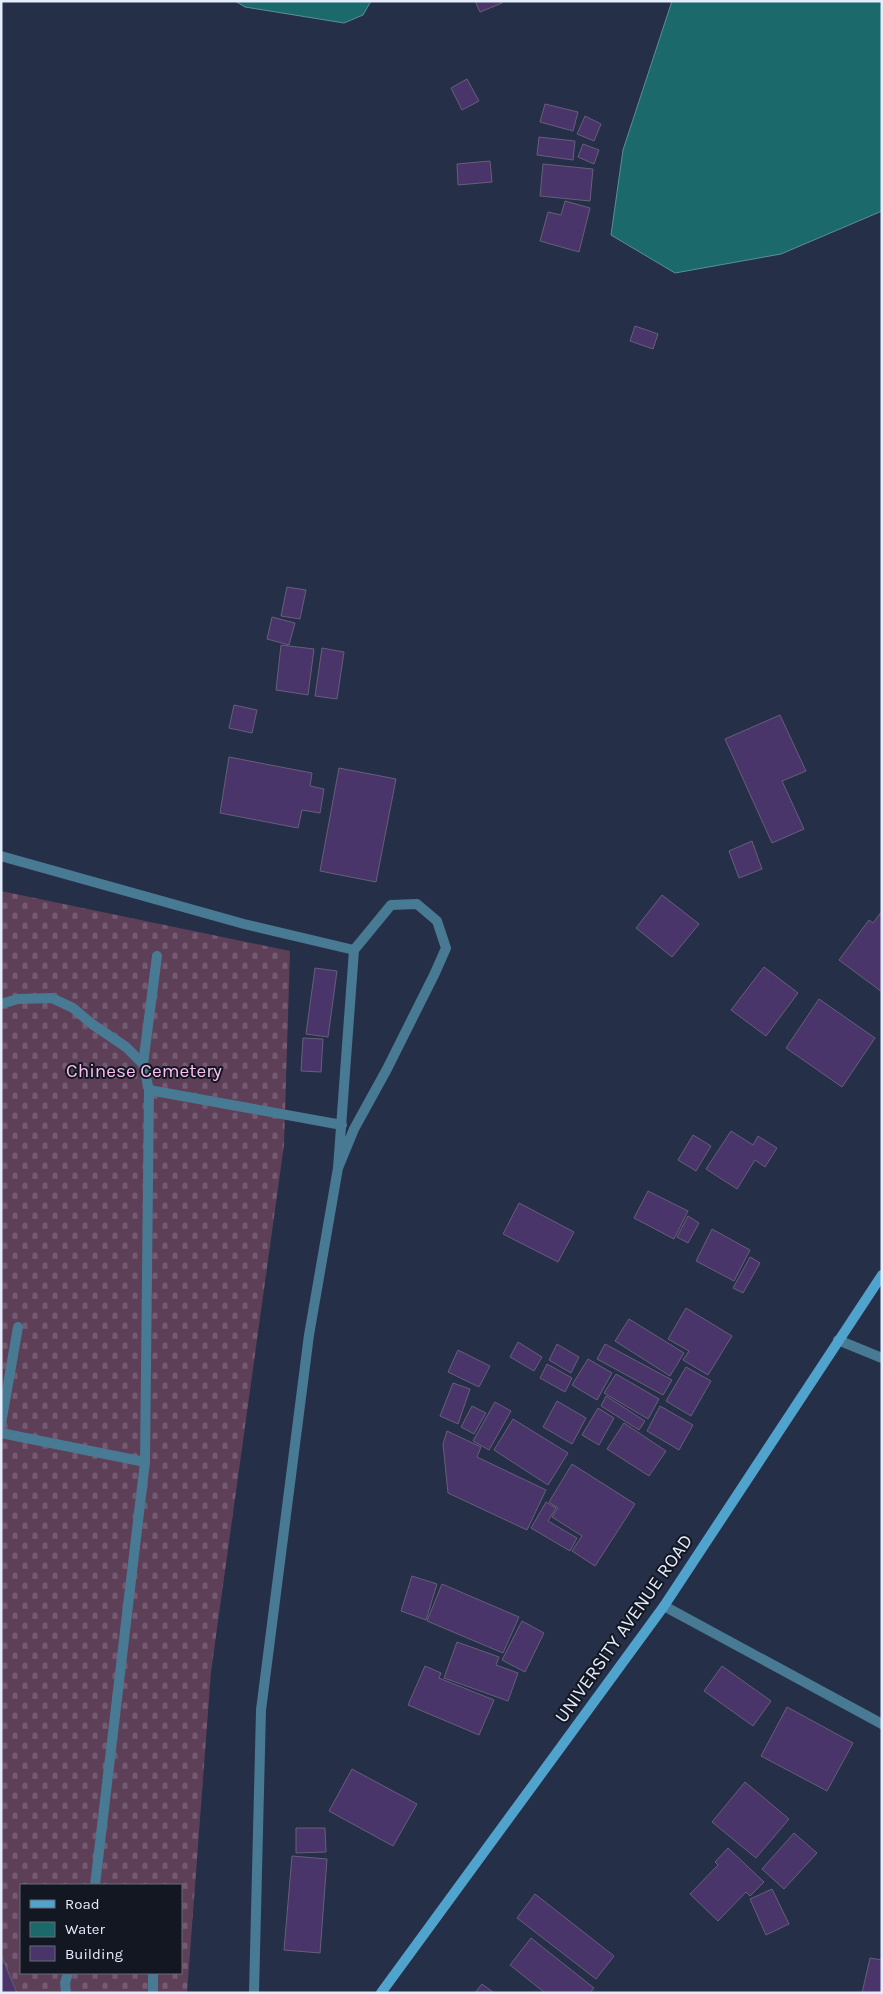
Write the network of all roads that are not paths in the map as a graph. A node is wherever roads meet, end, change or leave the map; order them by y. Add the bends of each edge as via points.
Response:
1 (1, 856) edge
2 (354, 950) junction
3 (157, 956) dead end
4 (1, 1004) edge
5 (144, 1064) junction
6 (149, 1090) junction
7 (342, 1125) junction
8 (338, 1168) junction
9 (882, 1275) edge
10 (18, 1327) dead end
11 (838, 1340) junction
12 (882, 1358) edge
13 (1, 1424) edge
14 (1, 1433) edge
15 (145, 1462) junction
16 (664, 1606) junction
17 (882, 1724) edge
18 (95, 1884) edge
19 (68, 1974) edge
20 (153, 1974) edge
21 (66, 1993) edge
22 (153, 1993) edge
23 (254, 1993) edge
24 (381, 1993) edge

1 - 2 street via 244,924
2 - 7 street
2 - 8 street via 391,905 417,904 438,921 446,948 354,1129
3 - 5 street
4 - 5 street via 18,999 52,998 73,1008
5 - 6 street
6 - 7 street
6 - 15 street
7 - 8 street
8 - 23 street via 310,1335 261,1710
9 - 11 main road, UNIVERSITY AVENUE ROAD
10 - 13 street
11 - 12 street
11 - 16 main road, UNIVERSITY AVENUE ROAD
14 - 15 street
15 - 18 street
16 - 17 street
16 - 24 main road, UNIVERSITY AVENUE ROAD
19 - 21 street
20 - 22 street

